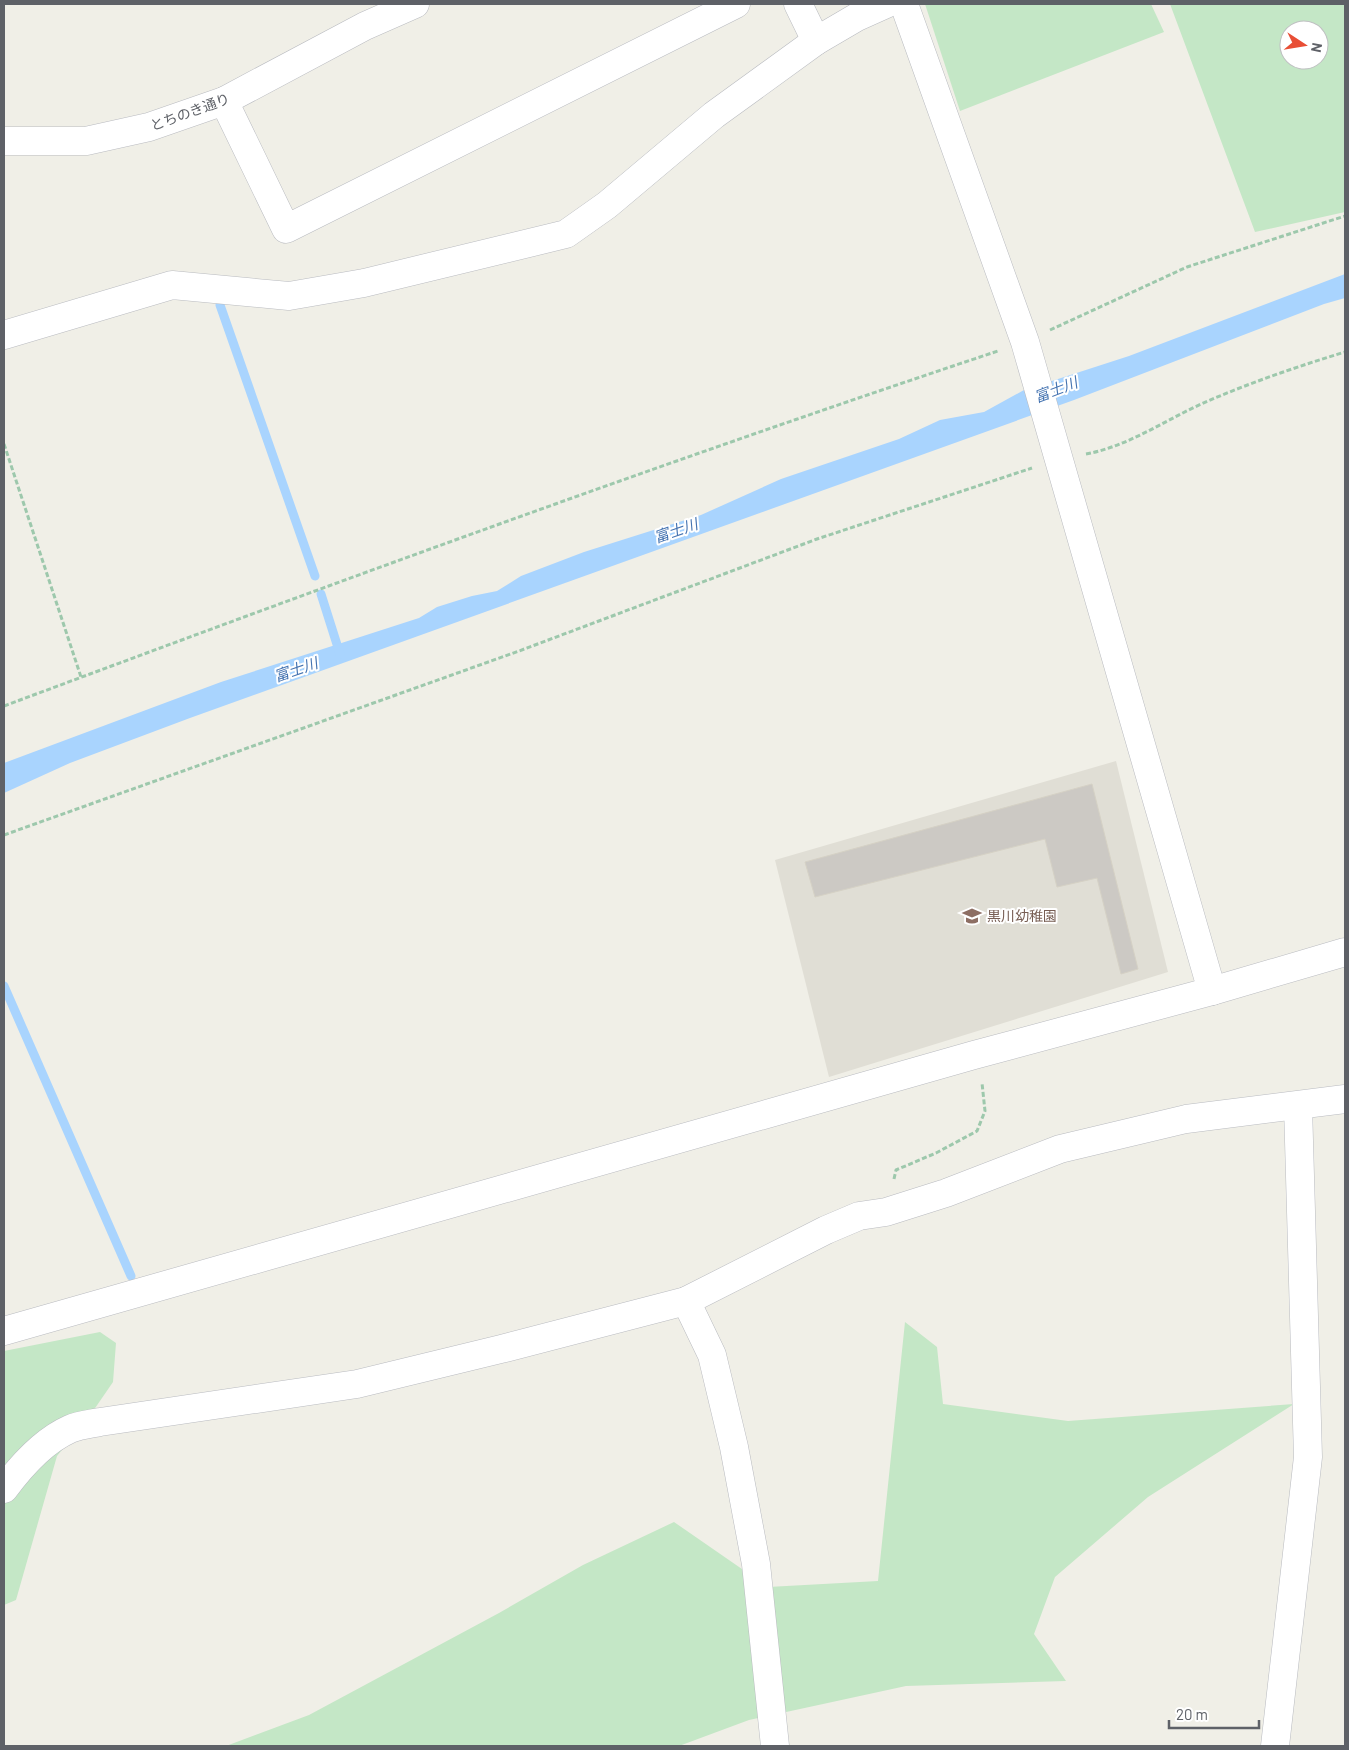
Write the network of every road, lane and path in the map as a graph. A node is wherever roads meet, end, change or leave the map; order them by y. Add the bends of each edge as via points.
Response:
1 (415, 4) edge
2 (736, 4) edge
3 (798, 4) edge
4 (886, 4) edge
5 (904, 4) edge
6 (364, 15) edge
7 (816, 41) junction
8 (224, 101) junction
9 (4, 141) edge
10 (1345, 216) edge
11 (4, 335) edge
12 (1025, 342) junction
13 (1345, 352) edge
14 (4, 444) edge
15 (1060, 458) junction
16 (81, 677) junction
17 (4, 706) edge
18 (4, 835) edge
19 (1345, 952) edge
20 (1212, 991) junction
21 (974, 1055) junction
22 (1345, 1099) edge
23 (1298, 1106) junction
24 (910, 1164) dead end
25 (686, 1301) junction
26 (4, 1331) edge
27 (4, 1489) edge
28 (775, 1746) edge
29 (1275, 1746) edge

1 - 6 street, とちのき通り
2 - 8 street via 286,230
3 - 7 street
4 - 7 street via 856,17
5 - 12 street
6 - 8 street, とちのき通り
7 - 11 street via 714,115 607,205 566,234 364,283 289,296 172,285
8 - 9 street, とちのき通り via 149,127 86,141
10 - 12 path via 1187,267
12 - 15 street
12 - 16 path via 796,418 406,556
13 - 15 path via 1208,400 1106,450
14 - 16 path
15 - 18 path via 817,539 519,651
15 - 20 street
16 - 17 path
19 - 20 street
20 - 21 street
21 - 24 path via 984,1091 984,1111 977,1131
21 - 26 street
22 - 23 street
23 - 25 street via 1186,1119 1060,1149 946,1193 886,1212 859,1216
23 - 29 street via 1308,1457
25 - 27 street via 388,1378 70,1429 20,1467
25 - 28 street via 712,1355 734,1447 756,1564

